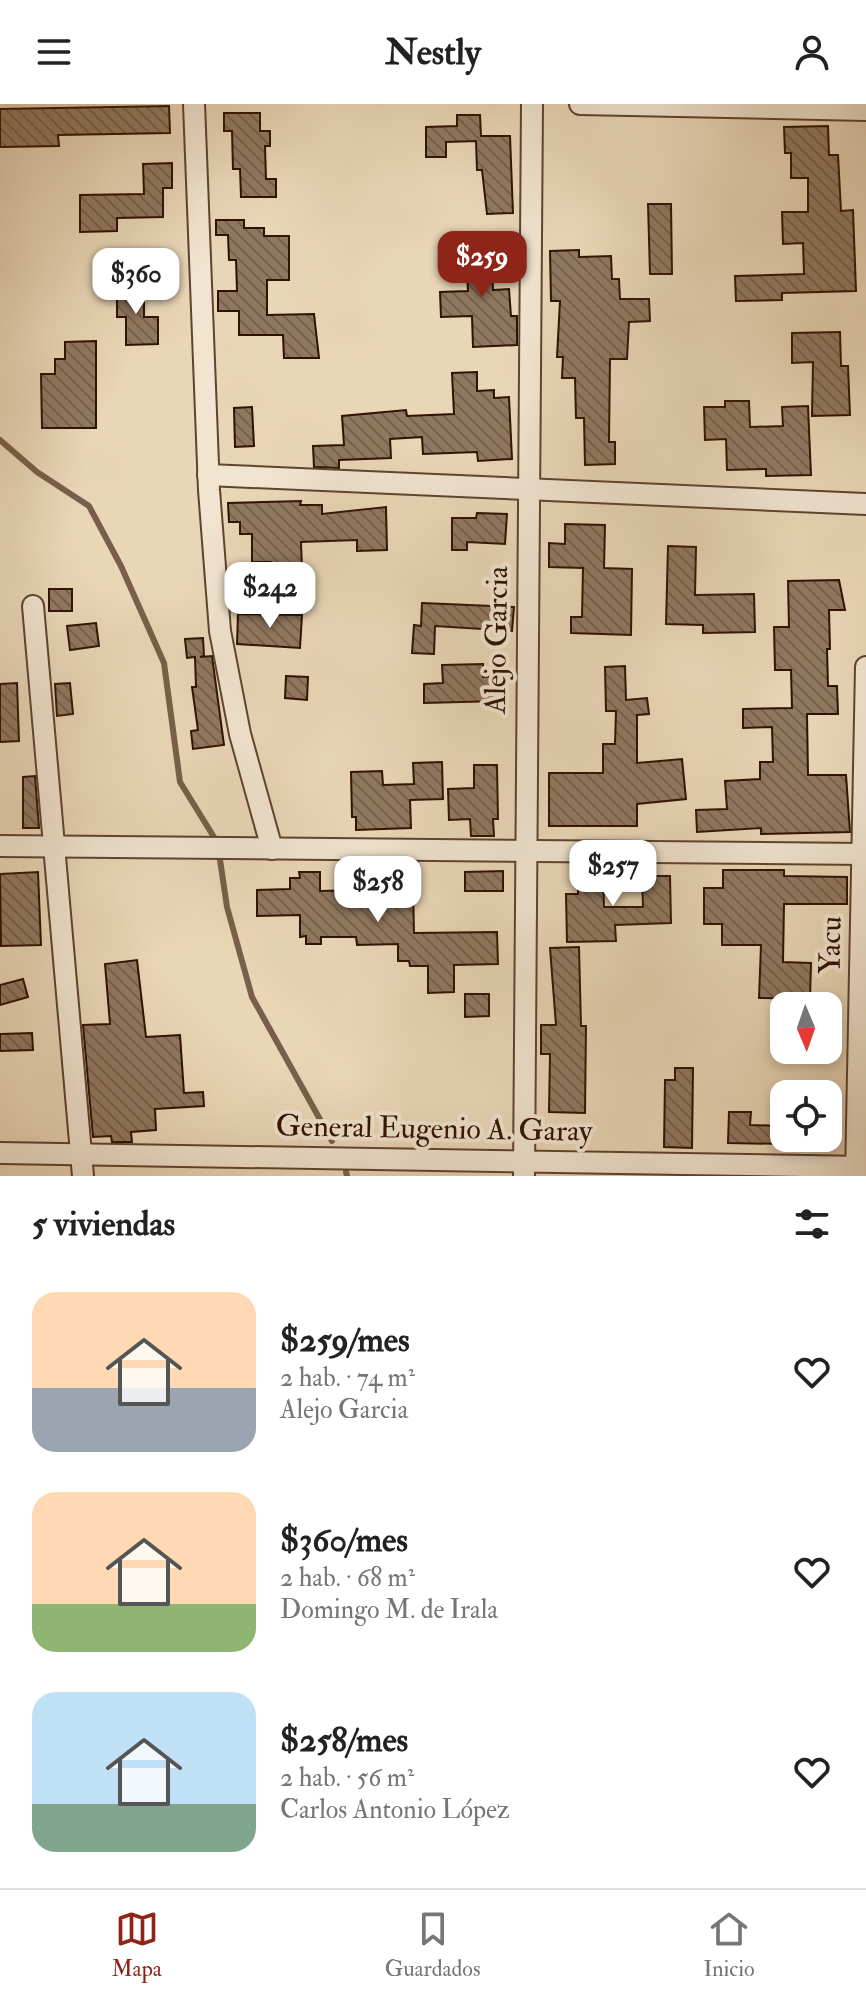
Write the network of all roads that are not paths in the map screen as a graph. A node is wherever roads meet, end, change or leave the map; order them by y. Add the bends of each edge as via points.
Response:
1 (194, 104) edge
2 (532, 104) edge
3 (580, 104) edge
4 (866, 110) edge
5 (208, 475) junction
6 (528, 488) junction
7 (866, 504) edge
8 (33, 606) dead end
9 (866, 667) edge
10 (0, 846) edge
11 (54, 847) junction
12 (272, 849) junction
13 (524, 852) junction
14 (864, 854) edge
15 (0, 1153) edge
16 (83, 1153) junction
17 (524, 1168) edge
18 (859, 1170) edge
19 (83, 1176) edge

1 - 5 street
2 - 6 street, Alejo Garcia
3 - 4 street
5 - 6 street
5 - 12 street via 220,631 240,734
6 - 7 street
6 - 13 street, Alejo Garcia
8 - 11 street
9 - 14 street, Yacu
10 - 11 street
11 - 12 street
11 - 16 street
12 - 13 street
13 - 14 street
13 - 17 street, Alejo Garcia
14 - 18 street, Yacu
15 - 16 street, General Eugenio A. Garay
16 - 17 street, General Eugenio A. Garay
16 - 19 street
17 - 18 street, General Eugenio A. Garay

